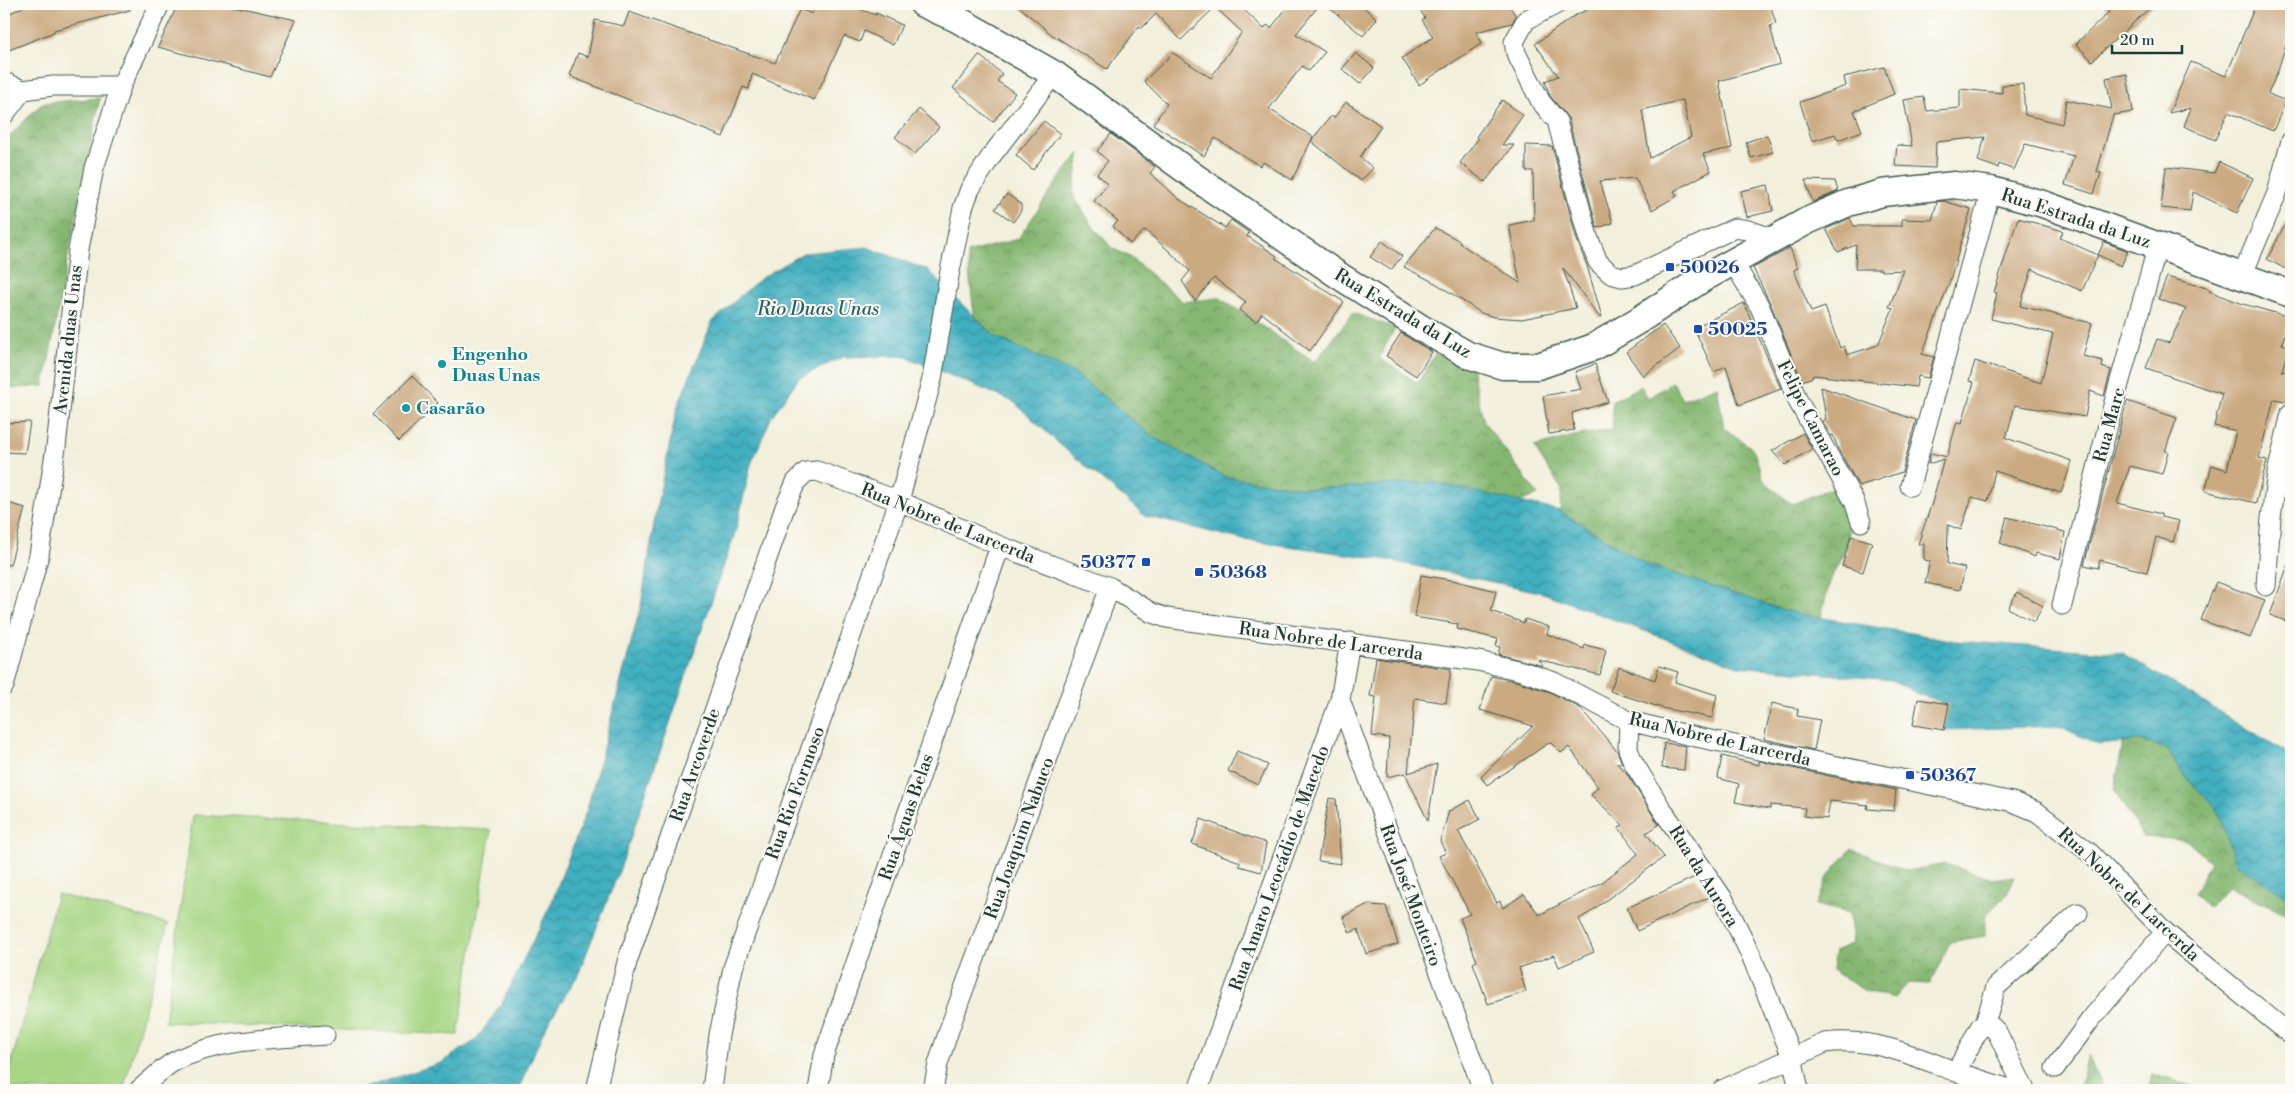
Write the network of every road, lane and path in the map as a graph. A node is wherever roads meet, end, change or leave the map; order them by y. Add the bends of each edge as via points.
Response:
1 (160, 4) edge
2 (923, 4) edge
3 (1557, 4) edge
4 (1054, 74) junction
5 (4, 82) edge
6 (121, 86) junction
7 (22, 90) junction
8 (4, 115) edge
9 (2291, 141) edge
10 (1991, 190) junction
11 (1775, 239) junction
12 (2158, 245) junction
13 (1733, 262) junction
14 (2242, 276) junction
15 (2291, 294) edge
16 (2291, 413) edge
17 (832, 476) joint
18 (1910, 486) dead end
19 (899, 501) junction
20 (1861, 522) dead end
21 (1000, 546) junction
22 (2266, 586) dead end
23 (1110, 587) junction
24 (2062, 605) dead end
25 (1350, 642) junction
26 (4, 686) edge
27 (1340, 700) junction
28 (1629, 721) junction
29 (2078, 913) dead end
30 (2165, 932) junction
31 (1984, 1026) junction
32 (326, 1035) dead end
33 (2291, 1035) edge
34 (1792, 1057) junction
35 (2055, 1068) dead end
36 (1956, 1072) junction
37 (139, 1090) edge
38 (596, 1090) edge
39 (712, 1090) edge
40 (818, 1090) edge
41 (933, 1090) edge
42 (1198, 1090) edge
43 (1483, 1090) edge
44 (1722, 1090) edge
45 (1799, 1090) edge
46 (2013, 1090) edge
47 (2025, 1090) edge

1 - 6 street, Avenida duas Unas
2 - 4 main road, Rua Estrada da Luz via 955,18
3 - 11 street via 1526,20 1514,42 1532,87 1557,121 1588,237 1598,262 1611,274 1622,277 1635,275 1735,228
4 - 13 main road, Rua Estrada da Luz via 1195,177 1338,275 1468,355 1504,366 1538,366 1594,347
4 - 19 street, Rua Rio Formoso via 992,155 970,189 963,208 932,379
5 - 7 street
6 - 7 street via 53,86
6 - 26 street, Avenida duas Unas via 94,168 86,204 56,447 39,555
7 - 8 street
9 - 14 street via 2277,192
10 - 11 main road, Rua Estrada da Luz via 1954,185 1882,193 1807,220
10 - 12 main road, Rua Estrada da Luz via 2043,204
10 - 18 street
11 - 13 main road, Rua Estrada da Luz
12 - 14 main road, Rua Estrada da Luz
12 - 24 street, Rua Marc
13 - 20 street, Felipe Camarao via 1760,307 1798,401 1854,501
14 - 15 main road, Rua Estrada da Luz
16 - 22 street via 2277,473
17 - 19 street, Rua Nobre de Larcerda
17 - 38 street, Rua Arcoverde via 817,471 806,472 796,482 785,507 627,962
19 - 21 street, Rua Nobre de Larcerda
19 - 39 street, Rua Rio Formoso via 733,968
21 - 23 street, Rua Nobre de Larcerda
21 - 40 street, Rua Águas Belas via 824,1055
23 - 25 street, Rua Nobre de Larcerda via 1152,613 1167,618
23 - 41 street, Rua Joaquim Nabuco via 947,1036
25 - 27 street, Rua Amaro Leocádio de Macedo
25 - 28 street, Rua Nobre de Larcerda via 1522,671 1554,682
27 - 42 street, Rua Amaro Leocádio de Macedo
27 - 43 street, Rua José Monteiro
28 - 30 street, Rua Nobre de Larcerda via 1696,738 2013,802 2037,812 2090,853
28 - 34 street, Rua da Aurora via 1628,748 1633,762 1724,900 1751,955
29 - 31 street via 1996,987
30 - 33 street, Rua Nobre de Larcerda
30 - 35 street
31 - 36 street via 1978,1030
31 - 47 street via 1991,1026 1997,1032
32 - 37 street via 245,1041 195,1052 173,1062
34 - 36 street via 1825,1043 1858,1042 1881,1045
34 - 44 street
34 - 45 street, Rua da Aurora
36 - 46 street

